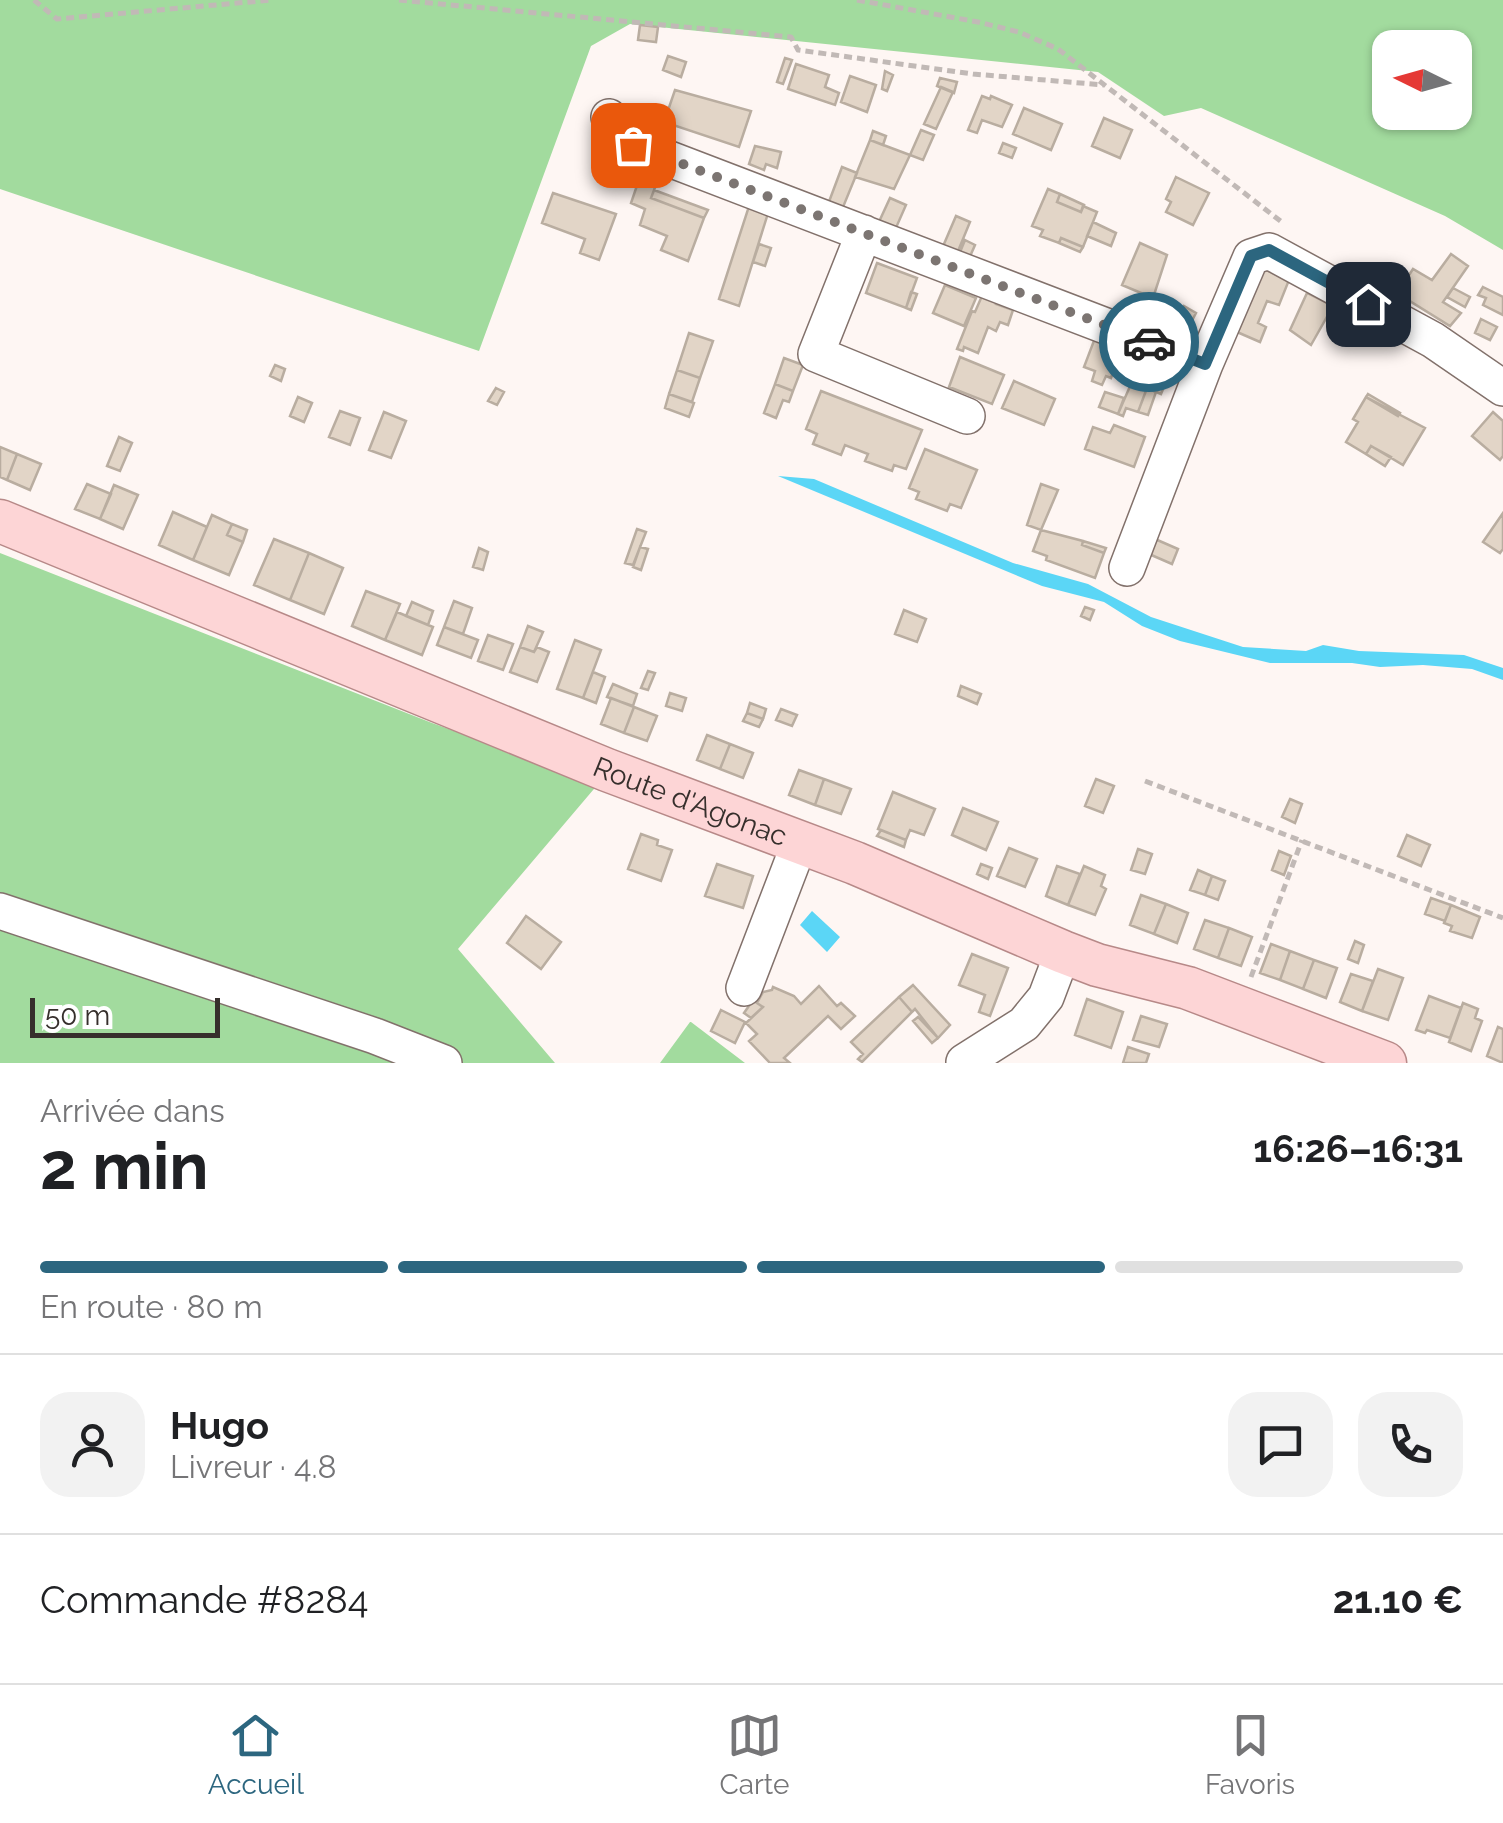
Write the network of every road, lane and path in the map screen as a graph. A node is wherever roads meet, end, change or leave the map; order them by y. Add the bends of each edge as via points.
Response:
1 (34, 0) edge
2 (272, 0) edge
3 (400, 0) edge
4 (857, 0) edge
5 (1104, 85) junction
6 (608, 118) dead end
7 (1292, 230) dead end
8 (864, 234) junction
9 (1205, 364) junction
10 (1503, 388) edge
11 (968, 416) dead end
12 (0, 520) edge
13 (1127, 568) dead end
14 (1146, 782) dead end
15 (1302, 840) junction
16 (800, 842) junction
17 (0, 911) edge
18 (1503, 918) edge
19 (1063, 952) junction
20 (744, 988) dead end
21 (1240, 1007) junction
22 (964, 1062) edge
23 (444, 1063) edge
24 (1385, 1063) edge

1 - 2 path via 57,19
3 - 5 path via 791,37 798,50
4 - 5 path via 1019,32 1058,48
5 - 7 path
6 - 8 street via 633,145
8 - 9 street
8 - 11 street via 816,354
9 - 10 street via 1251,256 1269,250 1433,340
9 - 13 street
12 - 16 main road, Route d'Agonac via 607,770
14 - 15 path
15 - 18 path
15 - 21 path
16 - 19 main road, Route d'Agonac
16 - 20 street
17 - 23 street
19 - 21 main road, Route d'Agonac
19 - 22 street via 1046,997 1024,1024
21 - 24 main road, Route d'Agonac

